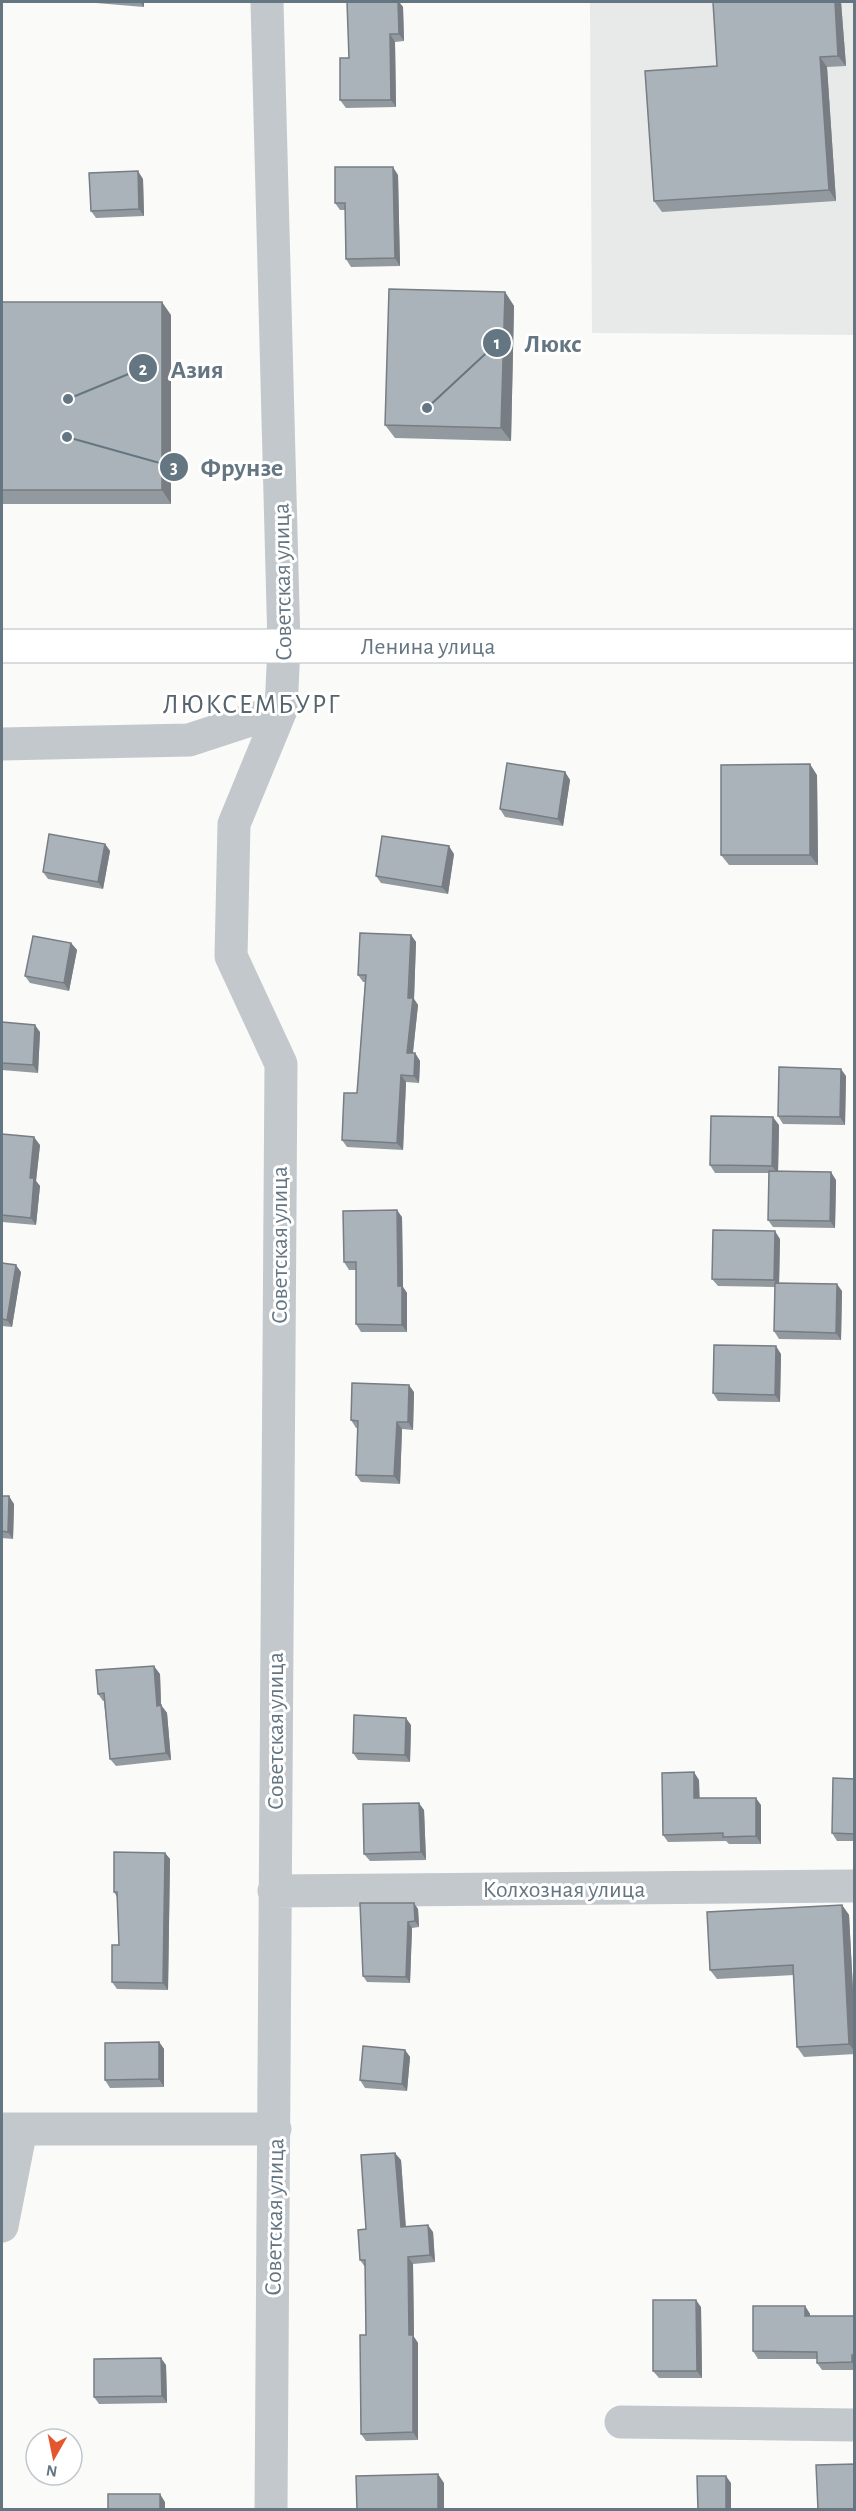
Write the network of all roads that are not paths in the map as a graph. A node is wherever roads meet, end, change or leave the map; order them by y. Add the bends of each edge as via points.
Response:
1 (267, 2) edge
2 (2, 646) edge
3 (284, 646) junction
4 (855, 646) edge
5 (281, 710) junction
6 (2, 744) edge
7 (855, 1887) edge
8 (273, 1891) junction
9 (11, 2129) edge
10 (275, 2129) junction
11 (2, 2226) edge
12 (621, 2422) dead end
13 (855, 2425) edge
14 (271, 2510) edge

1 - 3 street, Советская улица
2 - 3 main road, Ленина улица
3 - 4 main road, Ленина улица
3 - 5 street, Советская улица
5 - 6 street via 189,740
5 - 8 street, Советская улица via 234,824 231,956 281,1064
7 - 8 street, Колхозная улица
8 - 10 street, Советская улица
9 - 10 street
9 - 11 street
10 - 14 street, Советская улица
12 - 13 street

